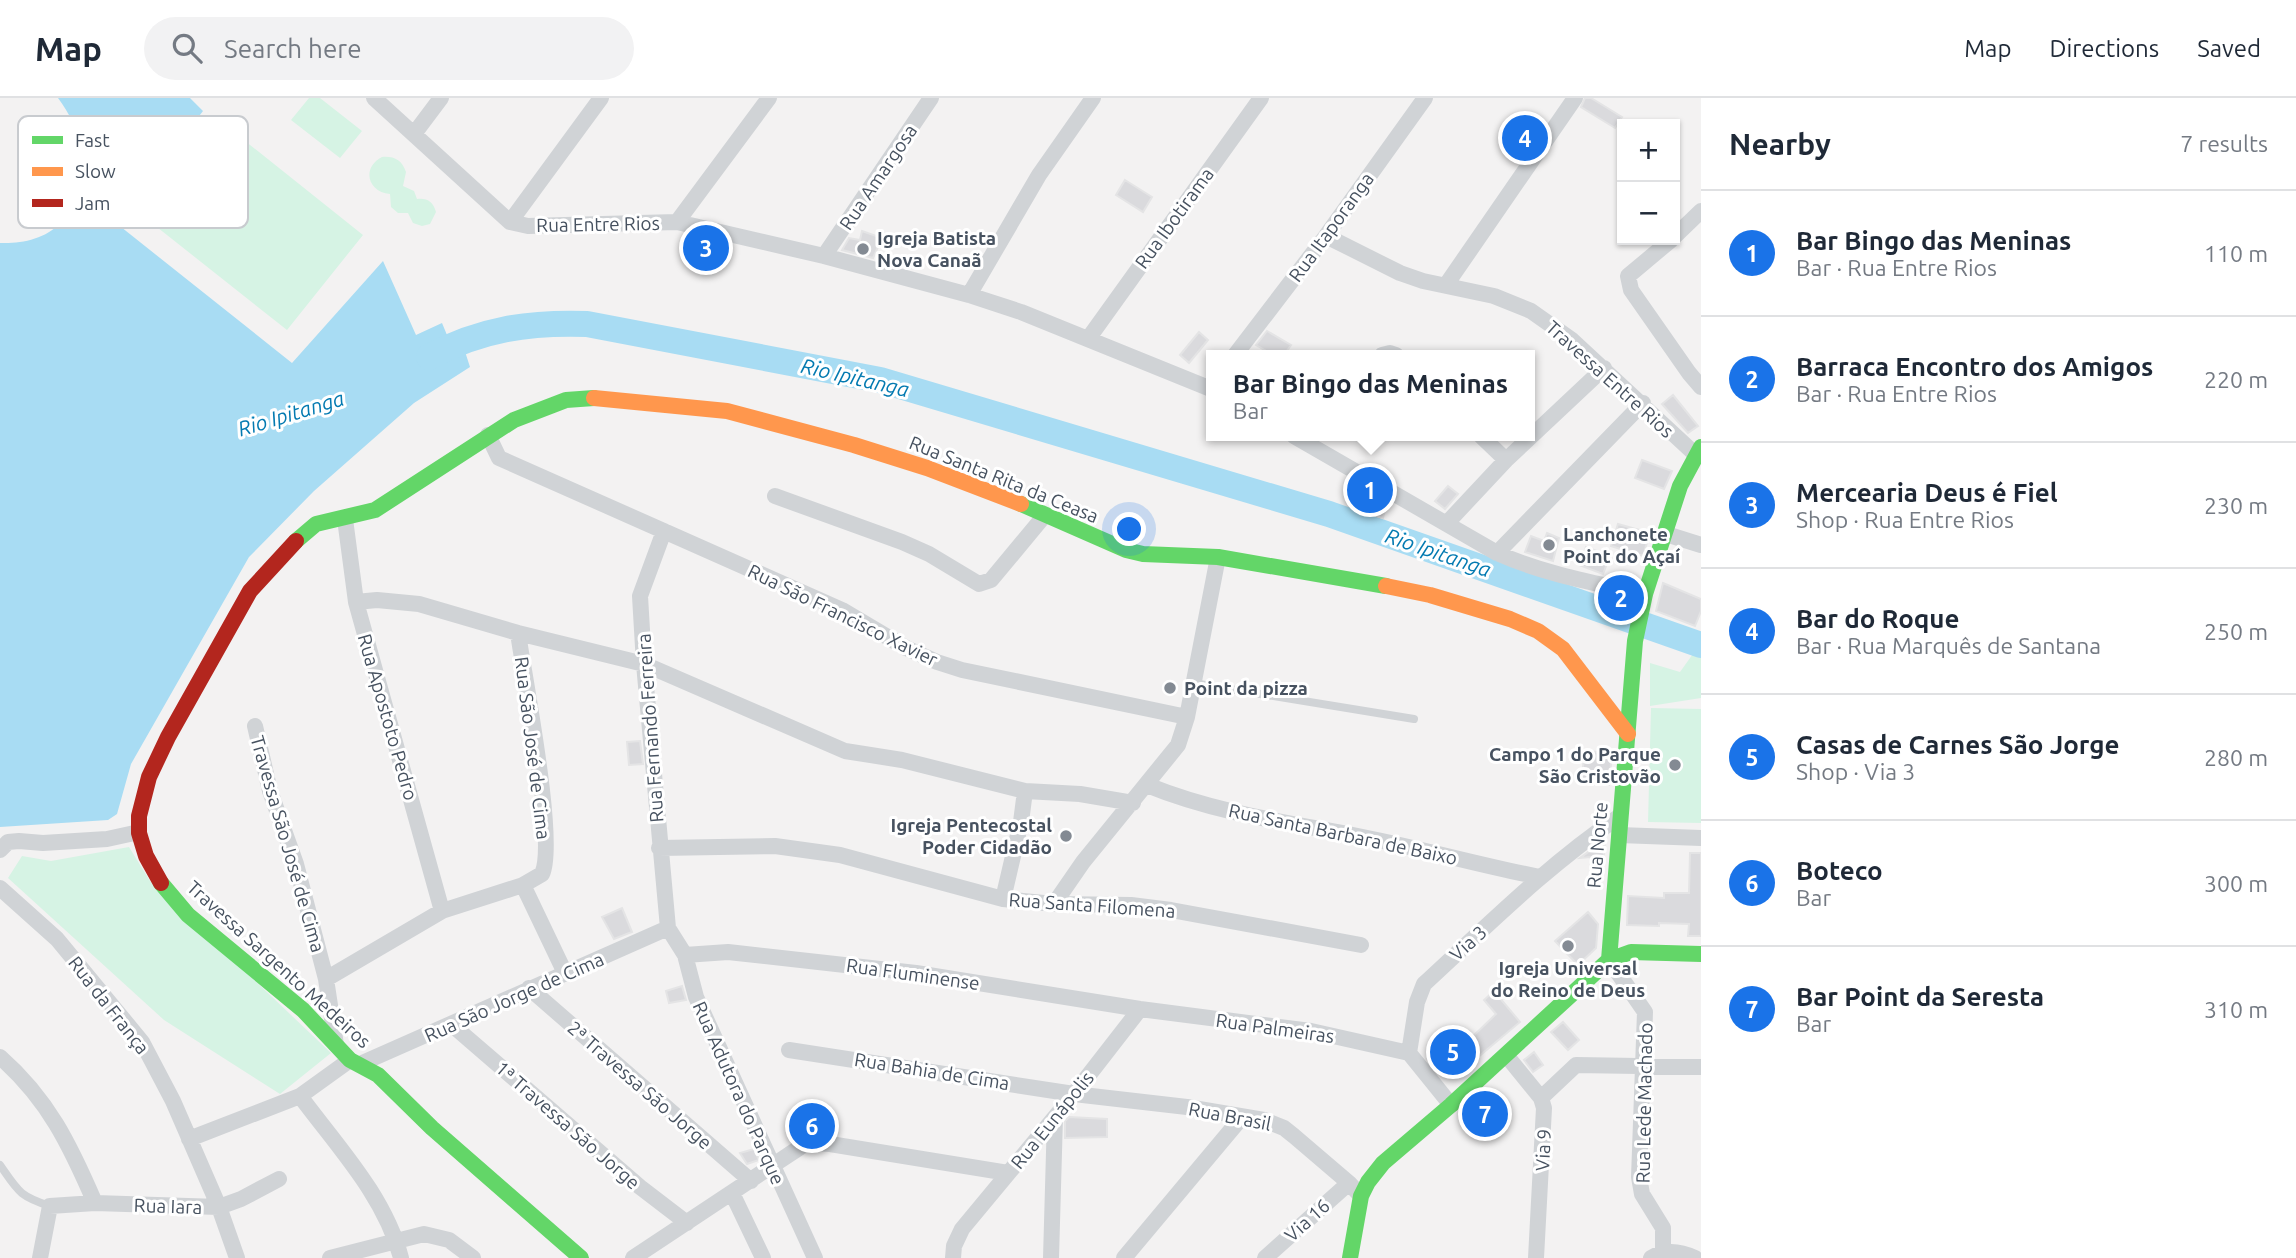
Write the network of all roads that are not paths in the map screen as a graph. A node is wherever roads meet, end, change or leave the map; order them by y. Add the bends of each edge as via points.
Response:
1 (374, 98) edge
2 (441, 98) edge
3 (601, 98) edge
4 (769, 98) edge
5 (931, 98) edge
6 (1093, 98) edge
7 (1261, 98) edge
8 (1424, 98) edge
9 (1575, 98) edge
10 (414, 134) junction
11 (1701, 211) edge
12 (510, 222) junction
13 (677, 222) junction
14 (1680, 231) edge
15 (1326, 236) junction
16 (1665, 245) edge
17 (824, 256) junction
18 (1446, 285) junction
19 (969, 295) junction
20 (1088, 339) junction
21 (1240, 350) edge
22 (1604, 368) junction
23 (1206, 386) edge
24 (1701, 387) edge
25 (1643, 403) junction
26 (1535, 433) edge
27 (488, 435) junction
28 (1303, 441) edge
29 (1486, 441) edge
30 (1526, 441) edge
31 (1698, 451) edge
32 (1506, 460) junction
33 (775, 496) dead end
34 (1045, 515) junction
35 (345, 519) junction
36 (1447, 523) junction
37 (664, 531) junction
38 (1666, 534) junction
39 (1701, 545) edge
40 (1497, 553) junction
41 (1218, 558) junction
42 (1643, 601) junction
43 (356, 602) junction
44 (518, 633) junction
45 (644, 664) junction
46 (1193, 683) junction
47 (1187, 717) junction
48 (1414, 719) dead end
49 (255, 726) dead end
50 (1628, 734) junction
51 (1147, 785) junction
52 (1025, 791) junction
53 (1133, 803) junction
54 (1620, 816) junction
55 (139, 832) junction
56 (1619, 835) junction
57 (1701, 838) edge
58 (659, 848) junction
59 (0, 850) edge
60 (1540, 877) junction
61 (523, 885) junction
62 (0, 888) edge
63 (1003, 899) junction
64 (1054, 904) junction
65 (442, 911) junction
66 (668, 928) junction
67 (1361, 945) dead end
68 (1701, 954) edge
69 (685, 955) junction
70 (1609, 960) junction
71 (565, 973) junction
72 (326, 979) junction
73 (529, 988) junction
74 (1140, 1009) junction
75 (451, 1024) junction
76 (336, 1045) junction
77 (789, 1050) dead end
78 (1409, 1053) junction
79 (1506, 1055) junction
80 (0, 1057) edge
81 (355, 1062) junction
82 (1642, 1067) junction
83 (1701, 1067) edge
84 (1074, 1094) junction
85 (300, 1096) junction
86 (1541, 1098) junction
87 (1451, 1105) junction
88 (1055, 1117) junction
89 (1242, 1117) junction
90 (189, 1139) junction
91 (0, 1165) edge
92 (771, 1166) junction
93 (1008, 1173) junction
94 (279, 1179) dead end
95 (751, 1181) junction
96 (1349, 1183) junction
97 (732, 1193) junction
98 (1361, 1196) junction
99 (95, 1203) junction
100 (50, 1206) junction
101 (219, 1207) junction
102 (687, 1223) junction
103 (397, 1241) junction
104 (1657, 1255) edge
105 (40, 1258) edge
106 (237, 1258) edge
107 (330, 1258) edge
108 (401, 1258) edge
109 (472, 1258) edge
110 (581, 1258) edge
111 (633, 1258) edge
112 (763, 1258) edge
113 (815, 1258) edge
114 (953, 1258) edge
115 (1051, 1258) edge
116 (1124, 1258) edge
117 (1265, 1258) edge
118 (1350, 1258) edge
119 (1536, 1258) edge
120 (1695, 1258) edge

1 - 10 street, Rua Entre Rios
2 - 10 street
3 - 12 street
4 - 13 street
5 - 17 street, Rua Amargosa
6 - 19 street via 1039,175
7 - 20 street, Rua Ibotirama
8 - 15 street, Rua Itaporanga
9 - 18 street
10 - 12 street, Rua Entre Rios
11 - 14 street
12 - 13 street, Rua Entre Rios via 528,226
13 - 17 street, Rua Entre Rios
15 - 18 street, Travessa Entre Rios via 1400,273
15 - 21 street, Rua Itaporanga
16 - 24 street via 1628,276 1631,290
17 - 19 street, Rua Entre Rios
18 - 22 street, Travessa Entre Rios via 1494,296 1531,311
19 - 20 street, Rua Entre Rios
20 - 23 street, Rua Entre Rios
22 - 25 street, Travessa Entre Rios
22 - 26 street
25 - 31 street, Travessa Entre Rios
25 - 40 street
27 - 34 street, Rua Santa Rita da Ceasa via 566,400 620,399 727,411 927,468
27 - 35 street, Rua Santa Rita da Ceasa via 376,510
27 - 37 street, Rua São Francisco Xavier via 499,458
28 - 36 street
29 - 32 street
30 - 32 street
31 - 38 street, Rua Norte via 1680,486
32 - 36 street
33 - 34 street via 902,542 983,584
34 - 41 street, Rua Santa Rita da Ceasa via 1126,550
35 - 43 street, Rua Apostoto Pedro
35 - 55 street, Travessa Sargento Medeiros via 317,523 309,529 250,591 154,767
36 - 40 street
37 - 45 street, Rua Fernando Ferreira via 640,596
37 - 47 street, Rua São Francisco Xavier via 842,610 937,662
38 - 39 street
38 - 42 street, Rua Norte
40 - 42 street
41 - 46 street
41 - 50 street, Rua Santa Rita da Ceasa via 1430,595 1538,631 1563,649
42 - 50 street, Rua Norte
43 - 44 street, Rua São José de Cima via 419,604
43 - 65 street, Rua Apostoto Pedro
44 - 45 street, Rua São José de Cima
44 - 61 street, Rua São José de Cima via 542,798 545,863 538,879
45 - 52 street, Rua São José de Cima via 845,751 902,760
45 - 58 street, Rua Fernando Ferreira
46 - 47 street
46 - 48 lane
47 - 51 street via 1178,745
49 - 72 street, Travessa São José de Cima
50 - 54 street, Rua Norte
51 - 53 street
51 - 60 street, Rua Santa Barbara de Baixo via 1253,817
52 - 53 street, Rua São José de Cima
52 - 63 street
53 - 64 street
54 - 56 street, Rua Norte
54 - 60 street, Via 3
55 - 59 street via 107,839 8,842
55 - 76 street, Travessa Sargento Medeiros via 147,859 175,902 303,1010
56 - 57 street
56 - 70 street, Rua Norte
58 - 63 street, Rua Santa Filomena via 775,845 840,855
58 - 66 street, Rua Fernando Ferreira
60 - 78 street, Via 3 via 1424,984
61 - 65 street
61 - 71 street
62 - 90 street, Rua da França via 57,939 142,1042
63 - 64 street, Rua Santa Filomena
64 - 67 street, Rua Santa Filomena via 1171,909
65 - 72 street
66 - 69 street, Rua Adutora do Parque
66 - 71 street, Rua São Jorge de Cima
68 - 70 street via 1631,952
69 - 74 street, Rua Fluminense via 728,952 916,973
69 - 92 street, Rua Adutora do Parque via 696,997
70 - 79 street
70 - 82 street, Rua Lede Machado via 1645,1012
71 - 73 street, Rua São Jorge de Cima
72 - 76 street, Travessa São José de Cima
73 - 75 street, Rua São Jorge de Cima
73 - 95 street, 2ª Travessa São Jorge
74 - 78 street, Rua Palmeiras via 1311,1031
74 - 84 street, Rua Eunápolis
75 - 81 street, Rua São Jorge de Cima
75 - 102 street, 1ª Travessa São Jorge
76 - 81 street, Travessa Sargento Medeiros
77 - 84 street, Rua Bahia de Cima
78 - 87 street
79 - 86 street
79 - 87 street
80 - 99 street via 34,1090 57,1122
81 - 85 street, Rua São Jorge de Cima
81 - 110 street, Travessa Sargento Medeiros via 378,1075
82 - 83 street
82 - 86 street via 1576,1065
82 - 104 street, Rua Lede Machado via 1639,1177 1642,1194 1663,1228
84 - 88 street, Rua Eunápolis
84 - 89 street, Rua Brasil
85 - 90 street, Rua São Jorge de Cima
85 - 103 street via 377,1201
86 - 119 street, Via 9 via 1545,1124
87 - 98 street via 1383,1163
88 - 93 street, Rua Eunápolis
88 - 115 street
89 - 96 street, Rua Brasil via 1284,1128
89 - 116 street
90 - 101 street, Rua da França
91 - 100 lane via 21,1194
92 - 93 street via 815,1143
92 - 95 street
92 - 113 street, Rua Adutora do Parque
93 - 114 street, Rua Eunápolis via 962,1229
94 - 101 street, Rua Iara
95 - 97 street
96 - 98 street, Rua Brasil
96 - 117 street, Via 16
97 - 102 street
97 - 112 street
98 - 118 street
99 - 100 street, Rua Iara
99 - 101 street, Rua Iara
100 - 105 street
101 - 106 street, Rua da França
102 - 111 street
103 - 107 street
103 - 108 street
103 - 109 street via 424,1234 438,1236
104 - 120 street via 1684,1253

